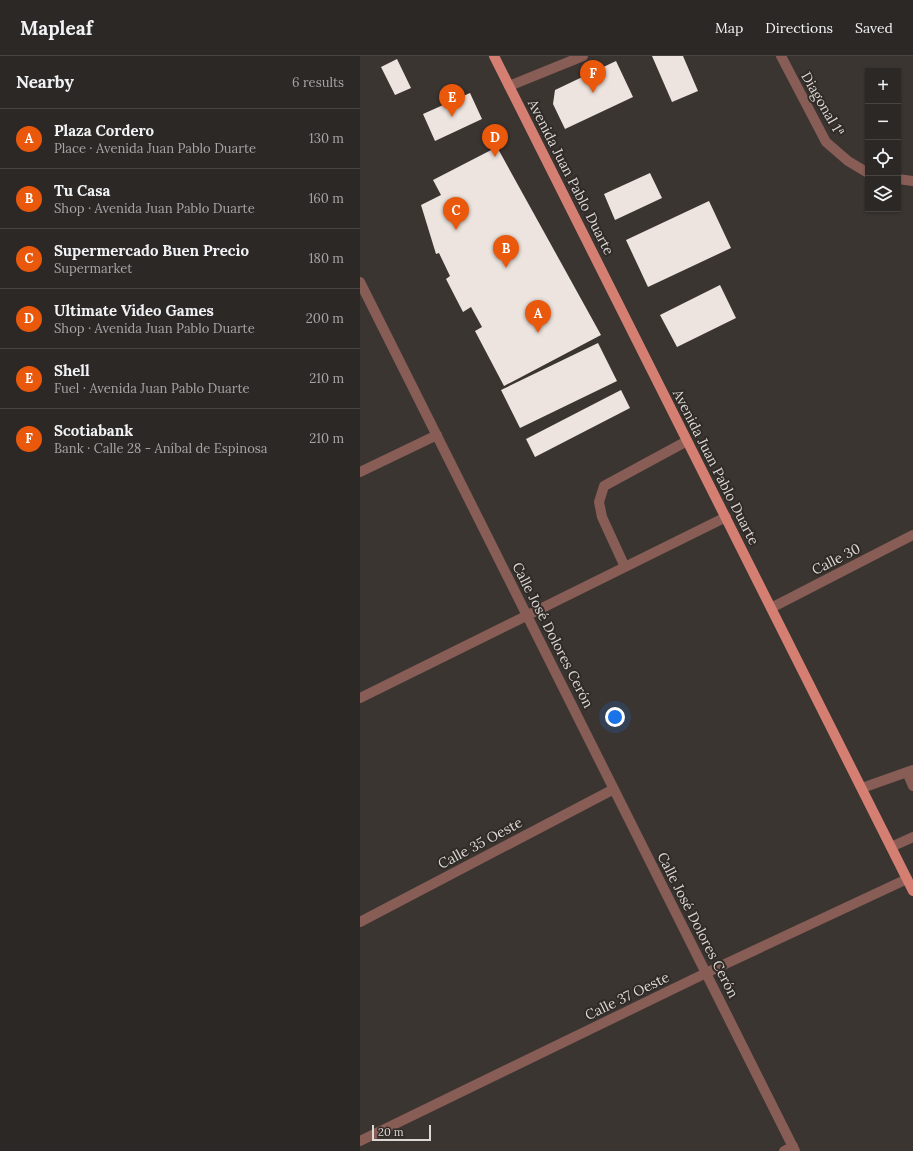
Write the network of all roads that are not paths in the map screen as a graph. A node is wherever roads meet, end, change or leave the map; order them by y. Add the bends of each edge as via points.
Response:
1 (494, 56) edge
2 (583, 56) edge
3 (781, 56) edge
4 (509, 86) junction
5 (865, 171) edge
6 (901, 179) edge
7 (913, 181) edge
8 (360, 282) edge
9 (436, 435) junction
10 (687, 441) junction
11 (360, 472) edge
12 (726, 517) junction
13 (913, 535) edge
14 (624, 567) junction
15 (771, 608) junction
16 (527, 616) junction
17 (360, 698) edge
18 (910, 771) edge
19 (913, 786) edge
20 (862, 788) junction
21 (614, 789) junction
22 (913, 837) edge
23 (891, 847) junction
24 (907, 879) junction
25 (913, 891) edge
26 (360, 922) edge
27 (706, 973) junction
28 (360, 1141) edge
29 (794, 1149) edge
30 (784, 1151) edge

1 - 4 main road, Avenida Juan Pablo Duarte
2 - 4 street
3 - 5 street, Diagonal 1ª via 826,142 848,161
4 - 10 main road, Avenida Juan Pablo Duarte
6 - 7 street
8 - 9 street, Calle José Dolores Cerón
9 - 11 street
9 - 16 street, Calle José Dolores Cerón
10 - 12 main road, Avenida Juan Pablo Duarte
10 - 14 street via 604,486 599,502 602,517
12 - 14 street
12 - 15 main road, Avenida Juan Pablo Duarte
13 - 15 street, Calle 30
14 - 16 street
15 - 20 main road, Avenida Juan Pablo Duarte
16 - 17 street
16 - 21 street, Calle José Dolores Cerón
18 - 19 street
18 - 20 street
20 - 23 main road, Avenida Juan Pablo Duarte
21 - 26 street, Calle 35 Oeste
21 - 27 street, Calle José Dolores Cerón
22 - 23 street
23 - 24 main road, Avenida Juan Pablo Duarte
24 - 25 main road, Avenida Juan Pablo Duarte
24 - 27 street, Calle 37 Oeste
27 - 28 street, Calle 37 Oeste
27 - 29 street, Calle José Dolores Cerón
29 - 30 street

